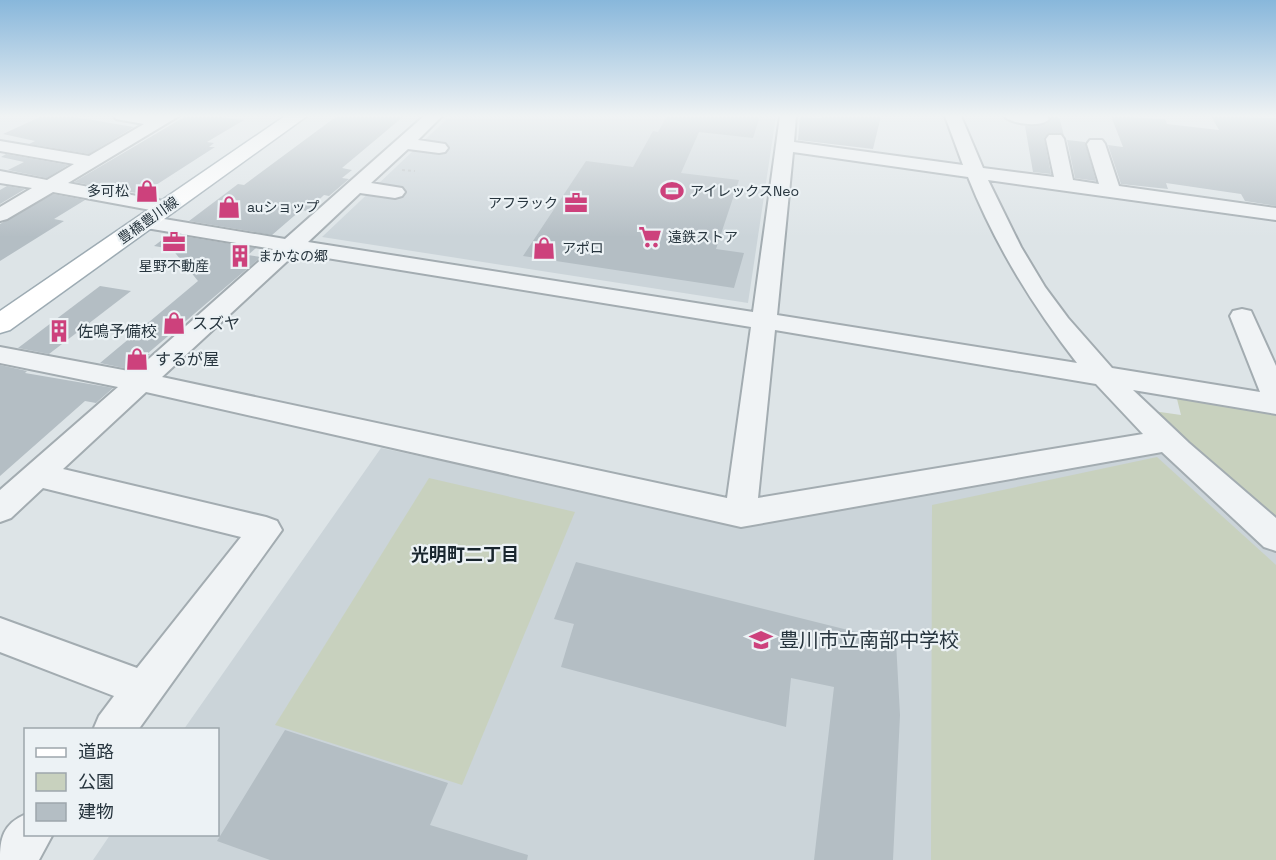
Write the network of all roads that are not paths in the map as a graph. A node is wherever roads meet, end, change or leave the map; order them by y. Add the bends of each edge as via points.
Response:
1 (58, 156) edge
2 (102, 156) edge
3 (240, 156) edge
4 (390, 156) edge
5 (785, 156) edge
6 (857, 156) edge
7 (968, 156) edge
8 (1059, 156) edge
9 (1100, 156) edge
10 (92, 162) junction
11 (975, 173) junction
12 (0, 177) edge
13 (1065, 185) junction
14 (48, 187) junction
15 (356, 187) junction
16 (395, 192) dead end
17 (1111, 192) junction
18 (167, 207) junction
19 (1276, 214) edge
20 (0, 215) edge
21 (146, 222) junction
22 (291, 246) junction
23 (1242, 316) dead end
24 (764, 321) junction
25 (0, 324) edge
26 (0, 355) edge
27 (1105, 376) junction
28 (141, 382) junction
29 (1276, 397) edge
30 (1276, 404) edge
31 (1168, 440) junction
32 (38, 476) junction
33 (0, 509) edge
34 (741, 514) junction
35 (1276, 537) edge
36 (0, 635) edge
37 (144, 689) junction
38 (114, 728) edge
39 (29, 836) edge
40 (11, 860) edge

1 - 10 street
2 - 10 street
3 - 18 main road, 豊橋豊川線
4 - 15 street
5 - 24 street
6 - 11 street
7 - 11 street
8 - 13 street
9 - 17 street
10 - 14 street
11 - 13 street
11 - 27 street via 995,220 1036,290
12 - 14 street
13 - 17 street
14 - 18 street
14 - 20 street
15 - 16 street
15 - 22 street
17 - 19 street
18 - 21 main road, 豊橋豊川線
21 - 22 street
21 - 25 main road, 豊橋豊川線
22 - 24 street
22 - 28 street
23 - 29 street
24 - 27 street
24 - 34 street
26 - 28 street
27 - 30 street
27 - 31 street
28 - 32 street
28 - 34 street
31 - 34 street
31 - 35 street
32 - 33 street
32 - 37 street via 266,530
36 - 37 street
37 - 38 street
39 - 40 street

